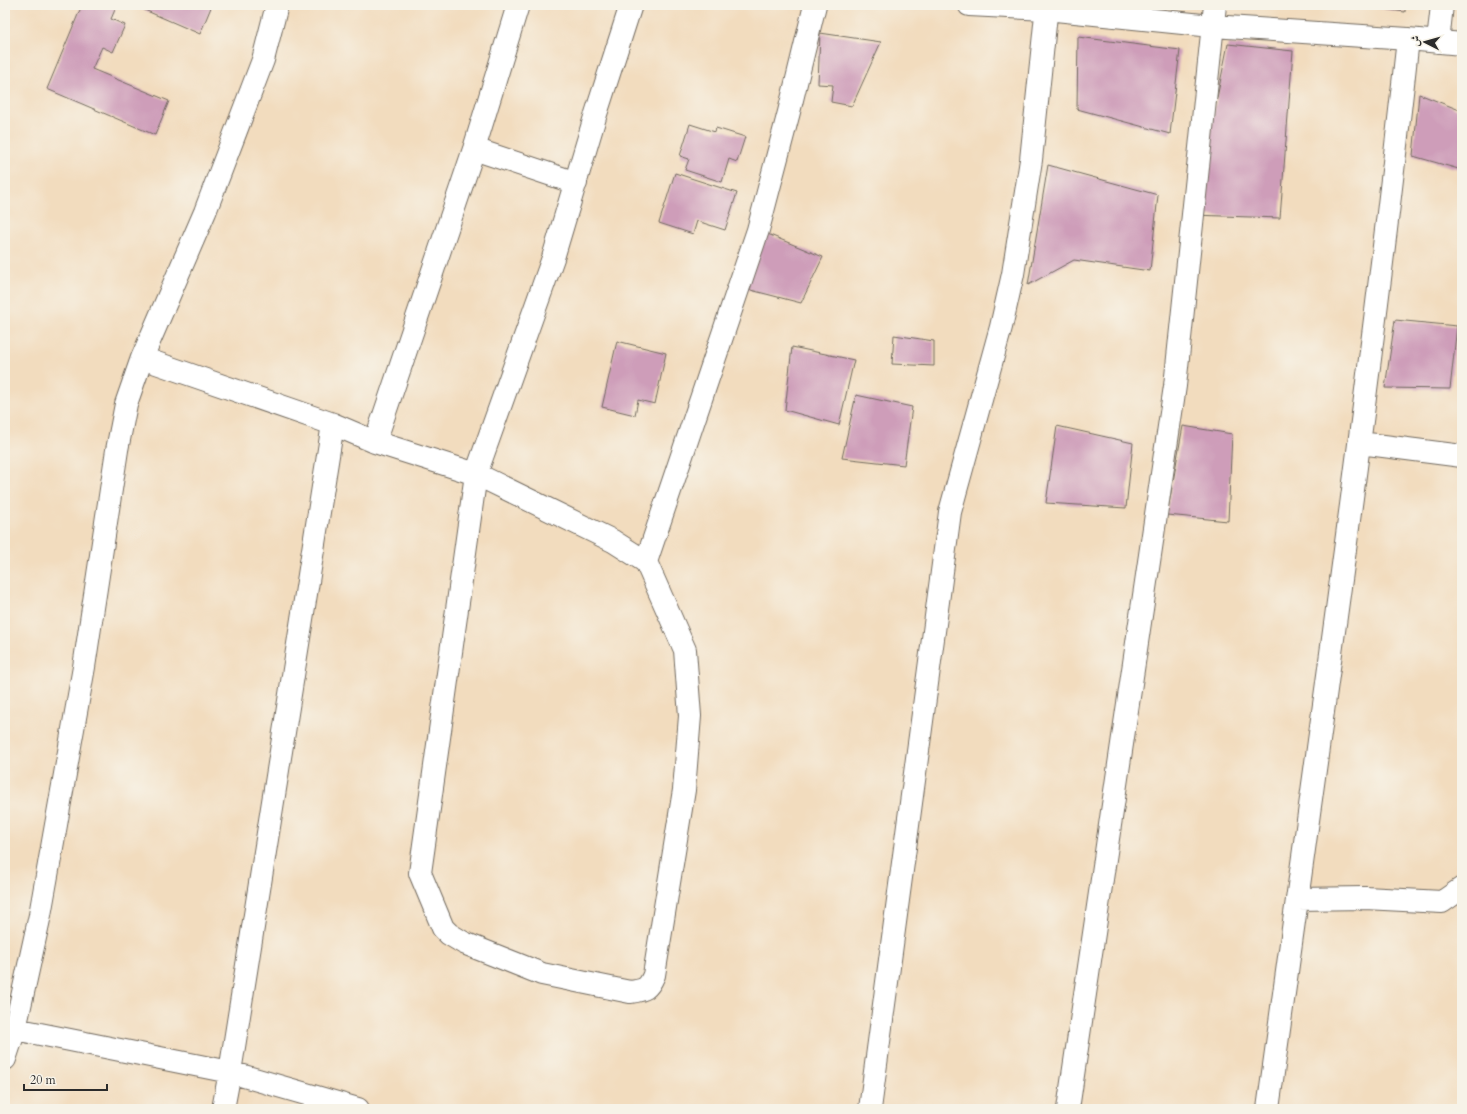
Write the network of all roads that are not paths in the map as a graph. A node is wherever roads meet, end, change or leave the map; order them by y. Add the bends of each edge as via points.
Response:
1 (277, 5) edge
2 (518, 5) edge
3 (631, 5) edge
4 (815, 5) edge
5 (969, 5) edge
6 (1215, 5) edge
7 (1442, 5) edge
8 (1047, 7) edge
9 (1212, 26) junction
10 (1408, 39) junction
11 (1438, 42) junction
12 (1462, 44) edge
13 (474, 149) junction
14 (576, 183) junction
15 (142, 358) junction
16 (332, 424) junction
17 (374, 442) junction
18 (1360, 442) junction
19 (1462, 456) edge
20 (476, 474) junction
21 (646, 562) junction
22 (1462, 888) edge
23 (1297, 899) junction
24 (15, 1029) junction
25 (5, 1059) edge
26 (230, 1072) junction
27 (223, 1109) edge
28 (358, 1109) edge
29 (870, 1109) edge
30 (1068, 1109) edge
31 (1268, 1109) edge

1 - 15 street via 264,60 205,212
2 - 13 street
3 - 14 street
4 - 21 street via 790,112 758,230
5 - 8 street
6 - 9 street
7 - 11 street
8 - 9 street
8 - 29 street via 1031,160 1013,274 950,512
9 - 10 street
9 - 30 street via 1175,386
10 - 11 street
10 - 18 street
11 - 12 street
13 - 14 street
13 - 17 street
14 - 20 street via 553,258
15 - 16 street
15 - 24 street via 126,404 117,450 84,667 40,915
16 - 17 street
16 - 26 street
17 - 20 street
18 - 19 street
18 - 23 street
20 - 21 street via 614,541
20 - 21 street via 420,873 443,928 464,943 542,974 630,992 650,986 654,975 684,790 690,716 685,650
22 - 23 street via 1442,902 1365,898
23 - 31 street
24 - 25 street
24 - 26 street
26 - 27 street
26 - 28 street

